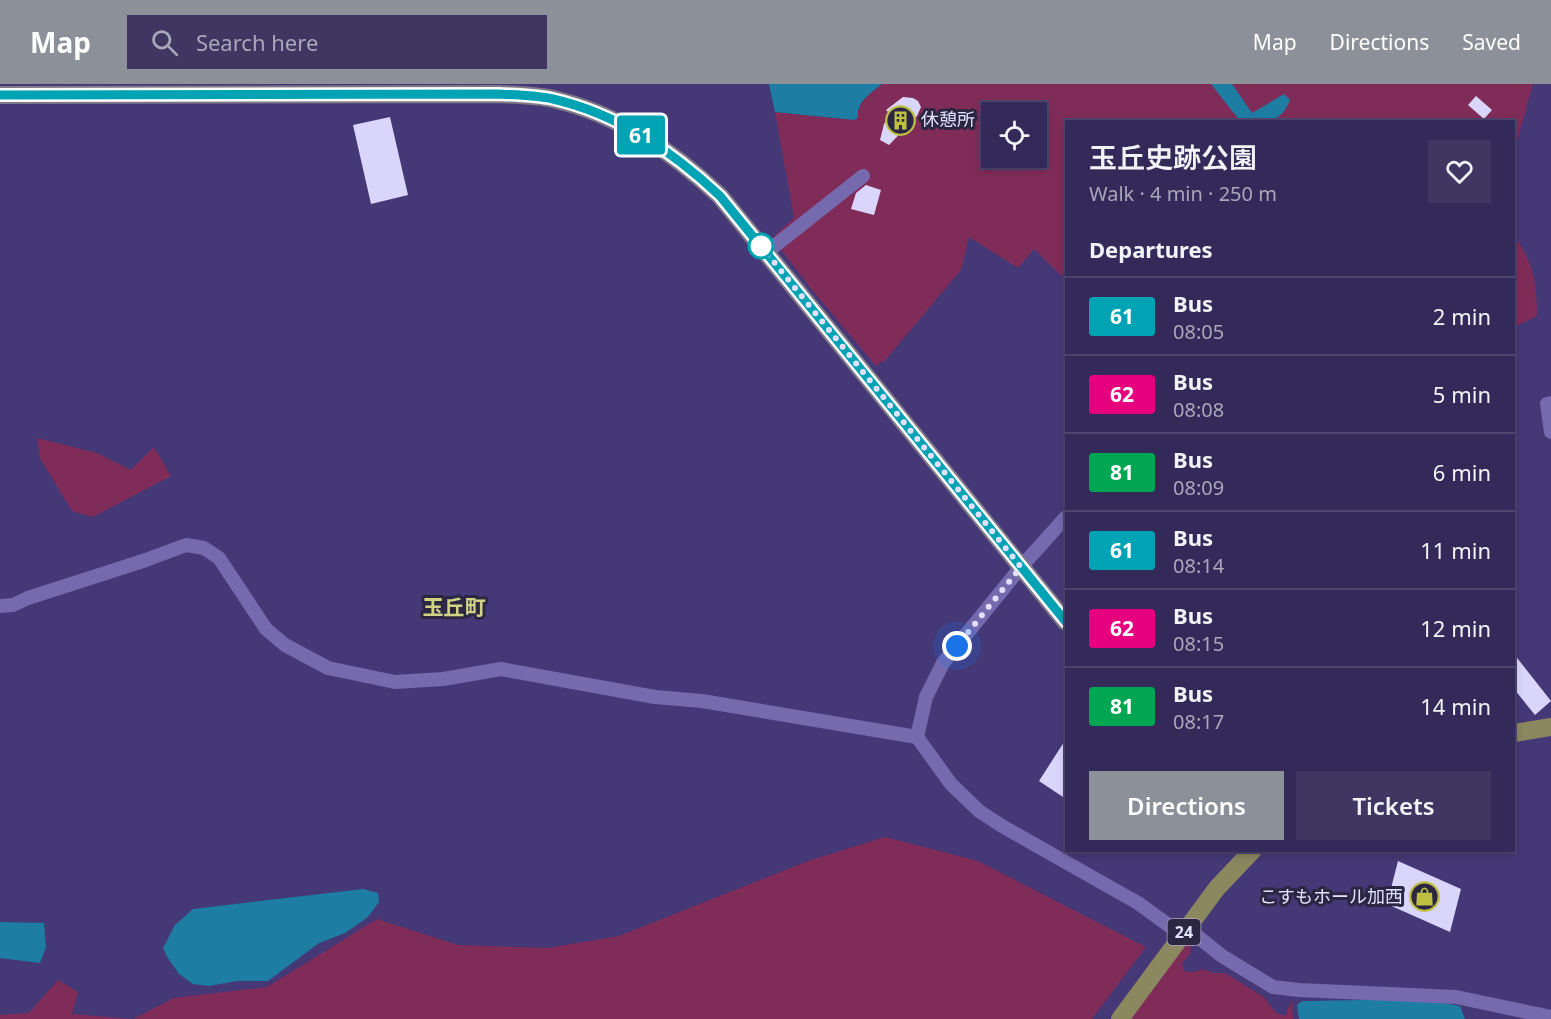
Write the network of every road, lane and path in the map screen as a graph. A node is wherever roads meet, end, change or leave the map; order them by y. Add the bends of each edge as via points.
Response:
1 (0, 95) edge
2 (863, 176) dead end
3 (767, 252) junction
4 (1551, 403) edge
5 (1551, 432) edge
6 (1065, 518) edge
7 (1021, 567) junction
8 (0, 606) edge
9 (1065, 621) edge
10 (1551, 727) edge
11 (1515, 733) edge
12 (917, 738) junction
13 (1251, 852) edge
14 (1184, 932) junction
15 (1551, 1017) edge
16 (1120, 1019) edge

1 - 3 street via 445,93 550,99 608,117 689,167 720,196
2 - 3 street
3 - 7 street
4 - 5 street via 1547,404
6 - 7 street
7 - 9 street
7 - 12 street via 944,663 926,697
8 - 12 street via 13,605 186,545 204,548 219,558 266,629 285,645 328,668 395,682 501,669 655,698 702,701
10 - 11 main road
12 - 14 street via 951,784 979,811
13 - 14 main road, 24
14 - 15 street via 1273,987 1455,997
14 - 16 main road, 24

